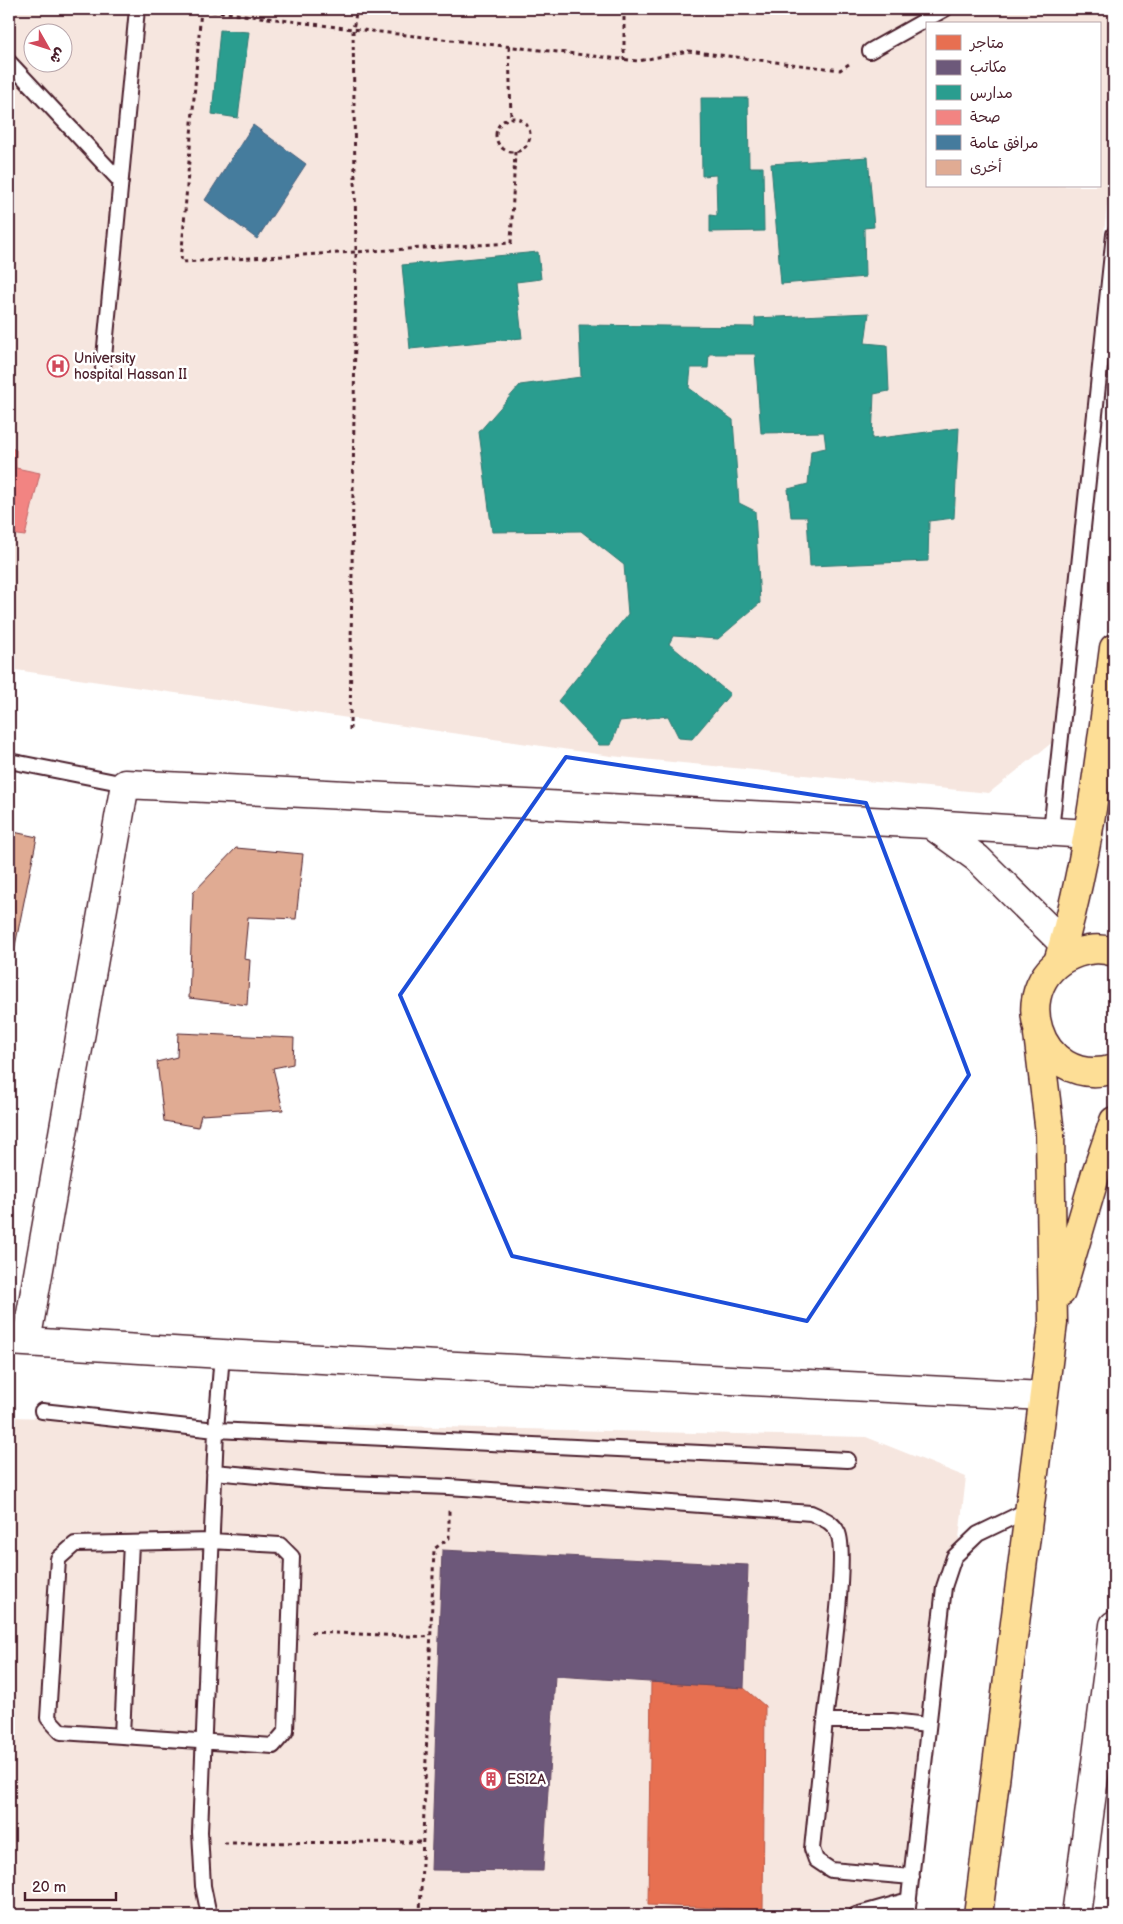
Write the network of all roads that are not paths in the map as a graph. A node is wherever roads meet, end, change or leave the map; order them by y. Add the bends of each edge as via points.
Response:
1 (137, 9) edge
2 (945, 9) edge
3 (870, 51) road end
4 (9, 62) edge
5 (121, 182) junction
6 (1114, 234) edge
7 (103, 368) dead end
8 (1114, 648) edge
9 (9, 761) edge
10 (125, 784) junction
11 (930, 824) junction
12 (1051, 831) junction
13 (1088, 834) junction
14 (1114, 952) edge
15 (1061, 953) junction
16 (1038, 1034) junction
17 (1114, 1070) edge
18 (1114, 1120) edge
19 (1053, 1323) junction
20 (18, 1341) edge
21 (222, 1354) junction
22 (1043, 1396) junction
23 (42, 1411) dead end
24 (216, 1430) junction
25 (848, 1460) dead end
26 (214, 1472) junction
27 (1030, 1509) junction
28 (212, 1541) junction
29 (131, 1543) junction
30 (1114, 1625) edge
31 (1109, 1712) edge
32 (825, 1721) junction
33 (927, 1725) junction
34 (122, 1735) junction
35 (203, 1740) junction
36 (912, 1877) junction
37 (909, 1900) junction
38 (209, 1915) edge
39 (856, 1915) edge
40 (907, 1915) edge
41 (978, 1915) edge
42 (1076, 1915) edge

1 - 5 lane
2 - 3 lane
4 - 5 lane
5 - 7 lane
6 - 12 lane
8 - 13 main road
9 - 10 lane
10 - 11 street
10 - 20 street
11 - 12 street
11 - 15 street via 977,858
12 - 13 street
13 - 15 main road
14 - 15 main road
15 - 16 main road via 1036,995 1034,1015
16 - 17 main road via 1049,1052 1064,1065 1083,1072
16 - 19 main road via 1050,1134
18 - 19 main road
19 - 22 main road
20 - 21 street
21 - 22 street
21 - 24 lane
22 - 27 main road
23 - 24 lane
24 - 25 lane
24 - 26 lane
26 - 28 lane
26 - 32 lane via 810,1513 827,1520 839,1534 841,1545
27 - 33 lane via 978,1534 954,1557 944,1588
27 - 41 main road
28 - 29 lane
28 - 35 lane
28 - 35 lane via 280,1545 292,1557 286,1732 273,1746
29 - 34 lane
29 - 34 lane via 75,1544 58,1559 48,1718 61,1732
30 - 31 street
31 - 42 street
32 - 33 lane via 892,1721
32 - 36 lane via 813,1854 818,1863 831,1870
33 - 36 lane
34 - 35 lane
35 - 38 lane via 201,1844 203,1886
36 - 37 lane
37 - 39 lane
37 - 40 lane

